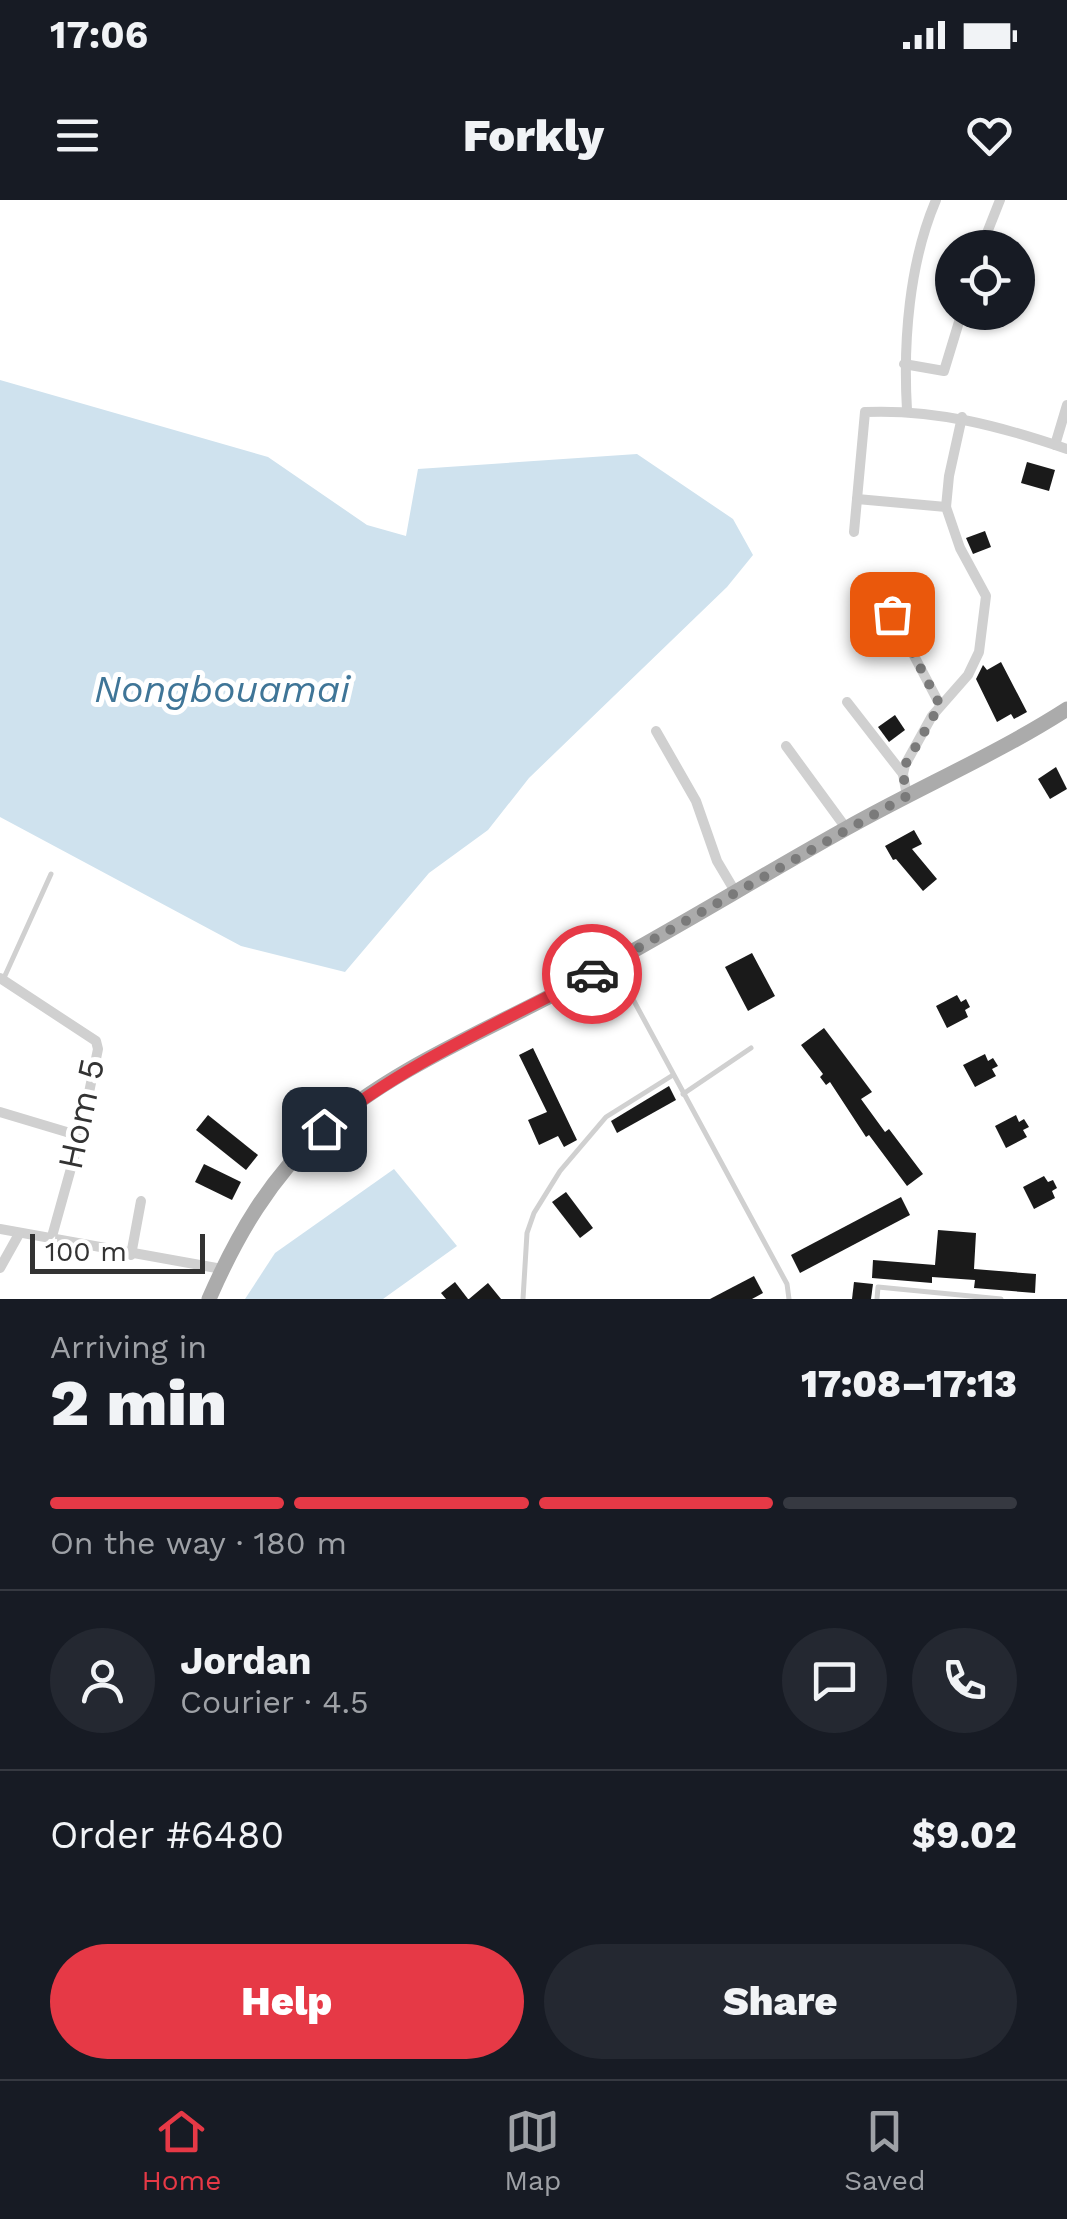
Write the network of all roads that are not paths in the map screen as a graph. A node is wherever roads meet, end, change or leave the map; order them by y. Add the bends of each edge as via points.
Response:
1 (936, 200) edge
2 (1000, 200) edge
3 (988, 230) edge
4 (957, 330) edge
5 (904, 364) junction
6 (1067, 406) edge
7 (908, 410) junction
8 (962, 417) junction
9 (1055, 445) junction
10 (1067, 449) edge
11 (857, 500) junction
12 (946, 507) junction
13 (854, 532) dead end
14 (892, 614) dead end
15 (847, 702) dead end
16 (940, 705) junction
17 (1067, 709) edge
18 (656, 731) dead end
19 (786, 746) dead end
20 (903, 774) junction
21 (907, 796) junction
22 (846, 828) junction
23 (51, 874) dead end
24 (736, 893) junction
25 (613, 962) junction
26 (2, 979) edge
27 (751, 1048) dead end
28 (672, 1075) junction
29 (682, 1094) junction
30 (0, 1112) edge
31 (80, 1136) junction
32 (141, 1201) dead end
33 (0, 1229) edge
34 (19, 1234) junction
35 (51, 1240) junction
36 (131, 1255) junction
37 (0, 1268) edge
38 (222, 1270) junction
39 (209, 1299) edge
40 (523, 1299) edge
41 (790, 1299) edge
42 (877, 1299) edge
43 (1001, 1299) edge

1 - 5 street via 924,229
2 - 3 street
4 - 5 street via 944,371
5 - 7 street
6 - 9 street
7 - 8 street
7 - 11 street via 865,412
8 - 9 street
8 - 12 street
9 - 10 street
11 - 12 street
11 - 13 street
12 - 16 street via 986,596 976,663
14 - 16 street
15 - 20 street
16 - 20 street
17 - 21 main road
18 - 24 street via 696,800
19 - 22 street
20 - 21 street
21 - 22 main road
22 - 24 main road
23 - 26 lane
24 - 25 main road
25 - 28 lane
25 - 38 main road via 350,1108 272,1185
26 - 31 street, Hom 5 via 96,1041
27 - 29 lane
28 - 29 lane
28 - 40 lane via 606,1118 560,1171 527,1232
29 - 41 lane
30 - 31 street
31 - 35 street, Hom 5
32 - 36 street
33 - 34 street
34 - 35 street
34 - 37 street
35 - 36 street
36 - 38 street
38 - 39 main road
42 - 43 lane via 878,1288

